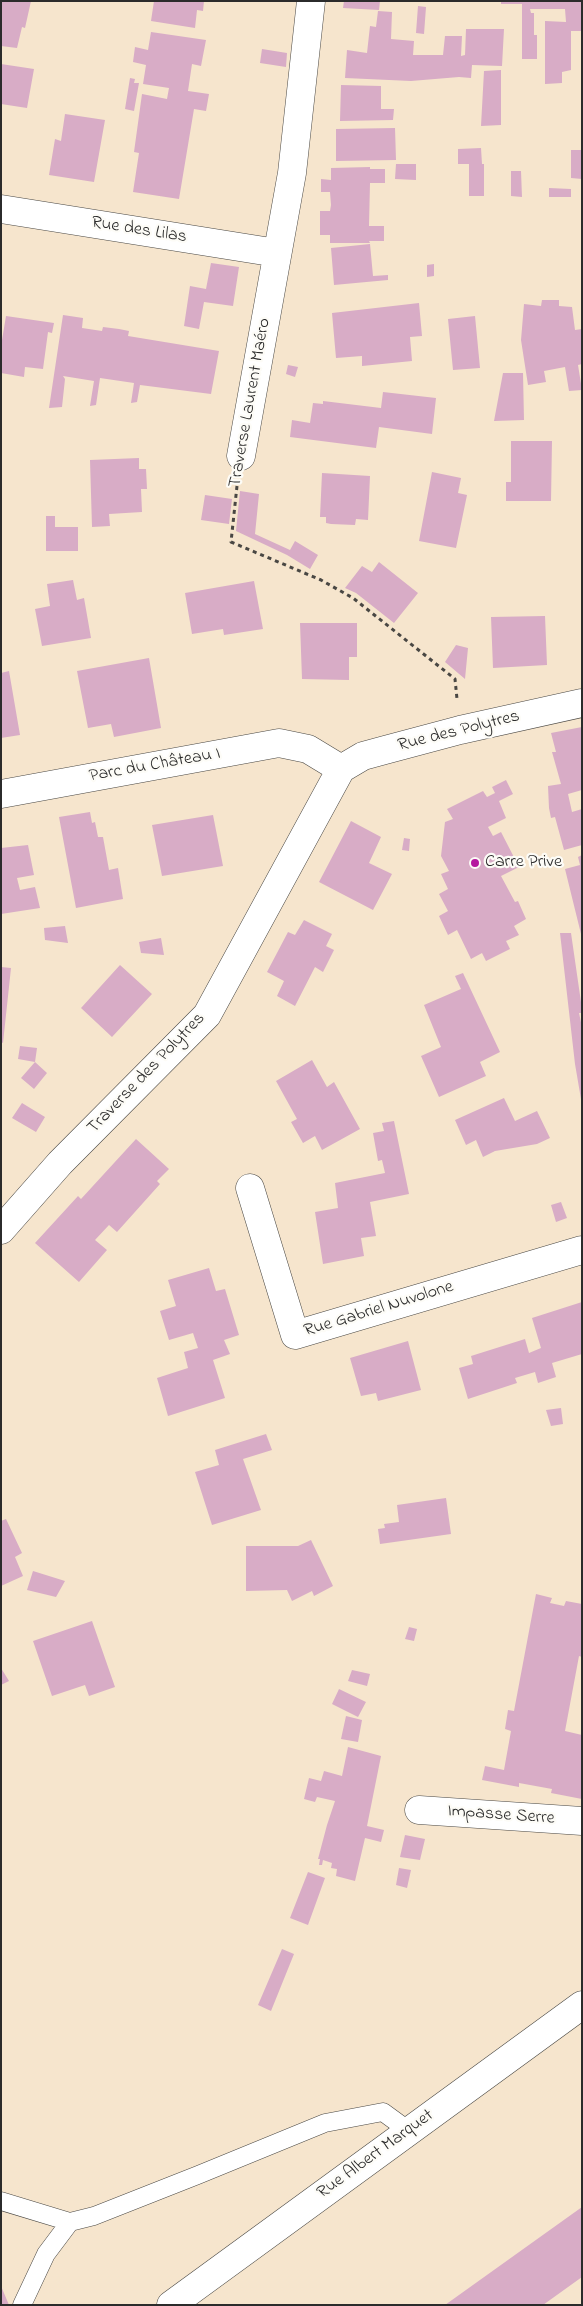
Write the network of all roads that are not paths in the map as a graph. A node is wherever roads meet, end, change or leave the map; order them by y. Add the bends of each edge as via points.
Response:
1 (311, 1) edge
2 (1, 210) edge
3 (277, 253) junction
4 (240, 456) road end
5 (582, 703) edge
6 (341, 770) junction
7 (1, 794) edge
8 (250, 1188) dead end
9 (1, 1230) edge
10 (582, 1250) edge
11 (419, 1810) dead end
12 (582, 1821) edge
13 (582, 2005) edge
14 (410, 2131) junction
15 (1, 2200) edge
16 (70, 2222) junction
17 (22, 2305) edge
18 (171, 2305) edge

1 - 3 street, Traverse Laurent Maéro via 292,173
2 - 3 street, Rue des Lilas
3 - 4 street, Traverse Laurent Maéro
5 - 6 street, Rue des Polytres via 363,756
6 - 7 street, Parc du Château I via 308,749 279,743
6 - 9 street, Traverse des Polytres via 207,1015 60,1163
8 - 10 street, Rue Gabriel Nuvolone via 295,1335
11 - 12 street, Impasse Serre
13 - 14 street, Rue Albert Marquet
14 - 16 lane via 383,2112 325,2123 164,2189
14 - 18 street, Rue Albert Marquet
15 - 16 lane
16 - 17 lane via 46,2254

